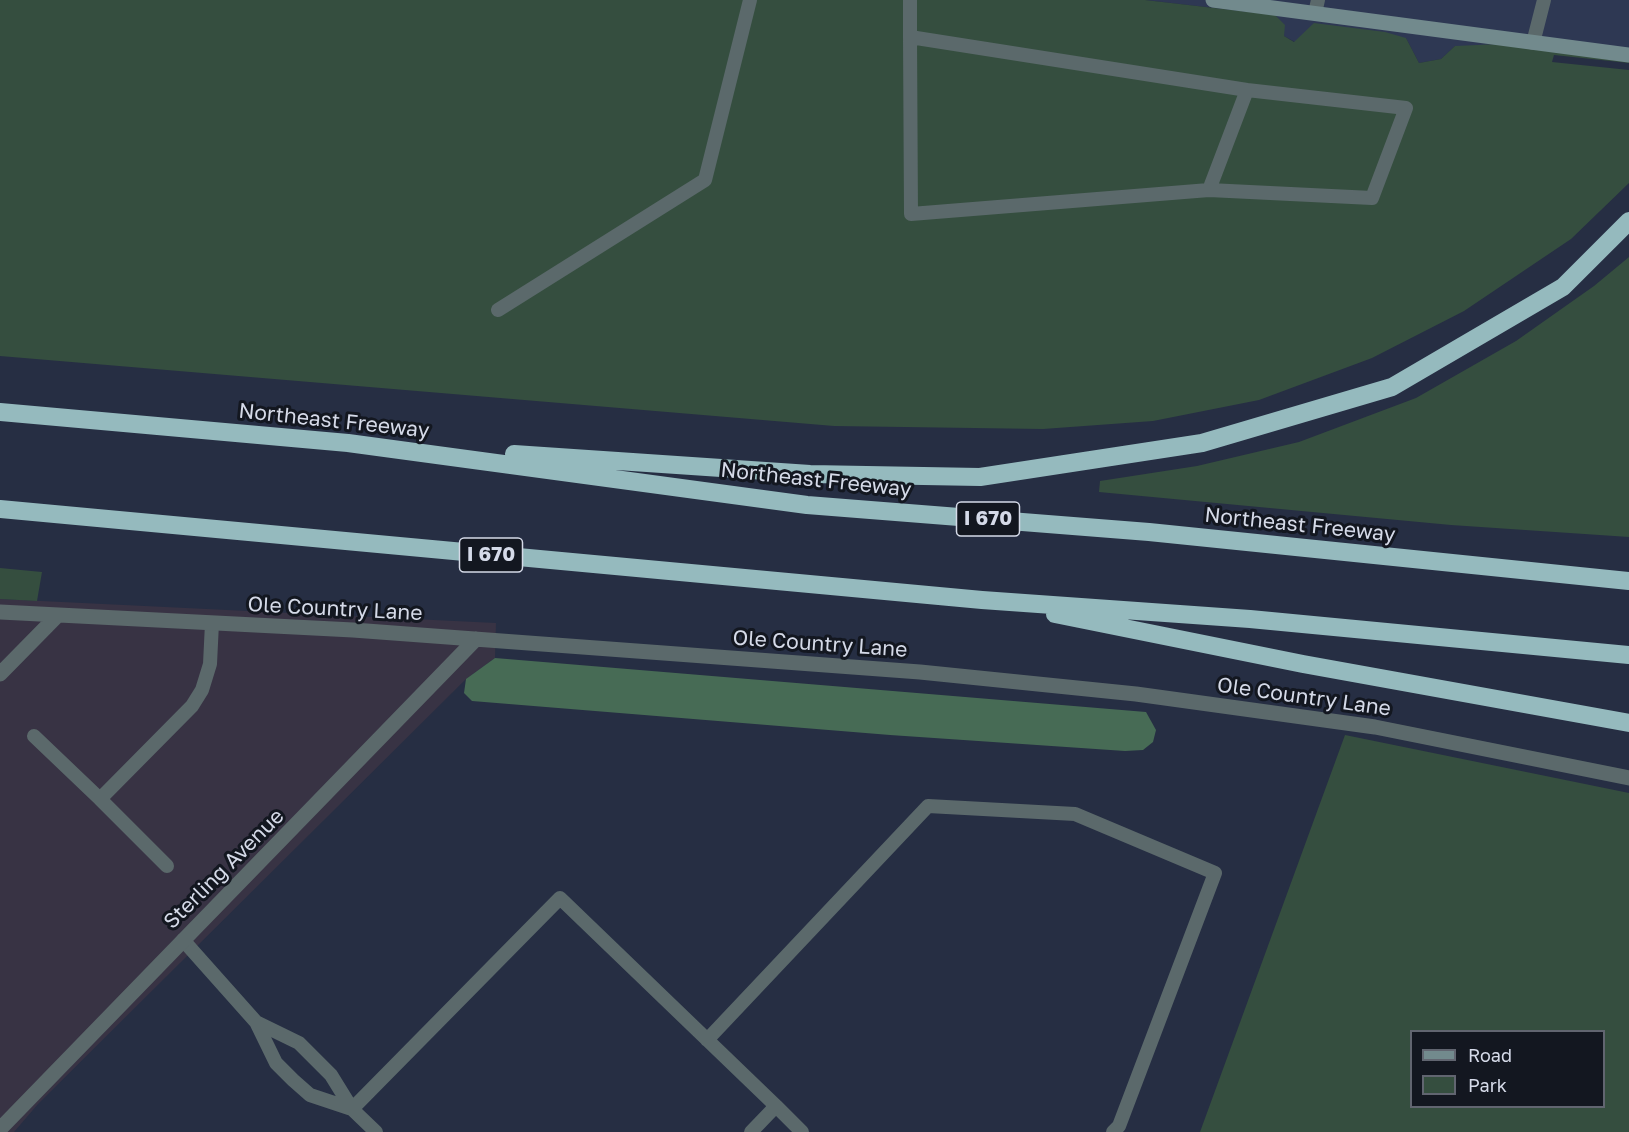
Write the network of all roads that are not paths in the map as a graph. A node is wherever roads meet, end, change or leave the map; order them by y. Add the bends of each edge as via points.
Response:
1 (750, 0) edge
2 (910, 0) edge
3 (1213, 0) edge
4 (1544, 0) edge
5 (1317, 6) edge
6 (910, 38) junction
7 (1533, 43) junction
8 (1629, 55) edge
9 (1247, 90) junction
10 (1209, 190) junction
11 (1629, 221) edge
12 (498, 310) dead end
13 (0, 412) edge
14 (348, 443) junction
15 (0, 509) edge
16 (1629, 581) edge
17 (982, 600) junction
18 (0, 612) edge
19 (57, 616) junction
20 (212, 623) junction
21 (477, 639) junction
22 (1629, 655) edge
23 (0, 674) edge
24 (1629, 723) edge
25 (34, 736) dead end
26 (1629, 778) edge
27 (100, 799) junction
28 (167, 866) dead end
29 (183, 940) junction
30 (256, 1022) junction
31 (707, 1040) junction
32 (776, 1106) junction
33 (352, 1109) junction
34 (0, 1129) edge
35 (376, 1132) edge
36 (751, 1132) edge
37 (802, 1132) edge
38 (1113, 1132) edge

1 - 12 lane via 705,180
2 - 6 lane
3 - 5 main road
4 - 7 lane
5 - 7 main road
6 - 9 lane
6 - 10 lane via 911,214
7 - 8 main road
9 - 10 lane
9 - 10 lane via 1406,108 1372,198
11 - 14 highway via 1563,287 1392,387 1202,443 980,477 810,474
13 - 14 highway, Northeast Freeway / I 670
14 - 16 highway, Northeast Freeway / I 670 via 807,505 1149,532
15 - 17 highway, I 670
17 - 22 highway, I 670 via 1250,619
17 - 24 highway
18 - 19 street, Ole Country Lane
19 - 20 street, Ole Country Lane
19 - 23 street
20 - 21 street, Ole Country Lane
20 - 27 lane via 210,664 192,706
21 - 26 street, Ole Country Lane via 920,672 1136,694 1375,727
21 - 29 street, Sterling Avenue
25 - 27 lane
27 - 28 lane
29 - 30 lane
29 - 34 street, Sterling Avenue
30 - 33 lane via 299,1043 332,1075
30 - 33 lane via 276,1063 293,1080 310,1095
31 - 32 lane
31 - 33 lane via 560,898
31 - 38 lane via 928,806 1075,814 1215,873 1119,1126
32 - 36 lane
32 - 37 lane
33 - 35 lane

